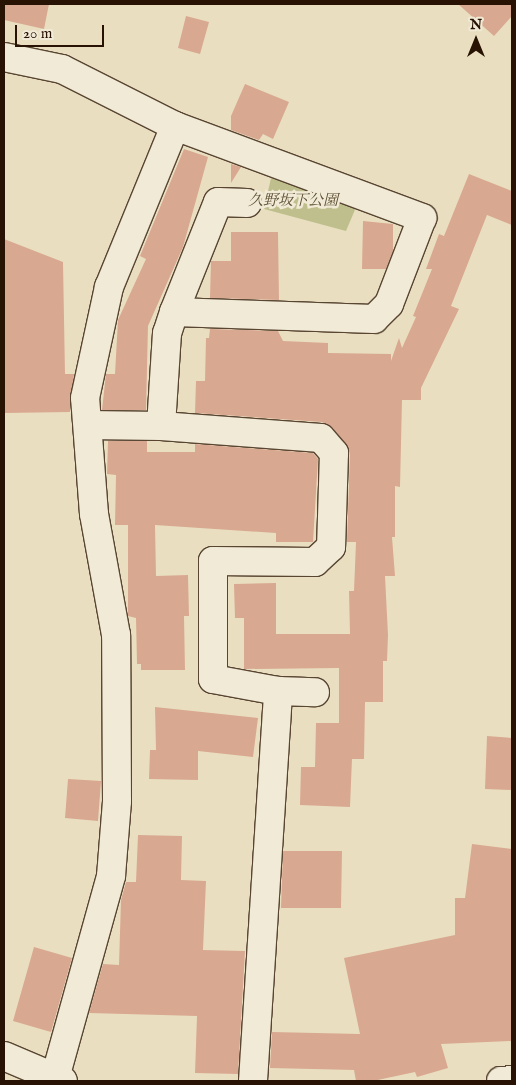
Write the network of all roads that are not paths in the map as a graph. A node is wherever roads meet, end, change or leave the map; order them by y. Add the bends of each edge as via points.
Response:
1 (4, 57) edge
2 (175, 126) junction
3 (246, 203) dead end
4 (174, 312) junction
5 (88, 425) junction
6 (161, 426) junction
7 (278, 691) junction
8 (315, 692) dead end
9 (4, 1056) edge
10 (59, 1080) edge
11 (512, 1080) edge
12 (253, 1081) edge
13 (501, 1081) edge

1 - 2 street via 62,69
2 - 4 street via 422,218 388,304 374,319
2 - 5 street via 108,287 85,398
3 - 4 street via 218,202
4 - 6 street via 167,333
5 - 6 street
5 - 10 street via 94,514 116,635 117,801 111,876
6 - 7 street via 321,438 334,453 330,547 315,562 213,561 213,679
7 - 8 street
7 - 12 street
9 - 10 street
11 - 13 street

